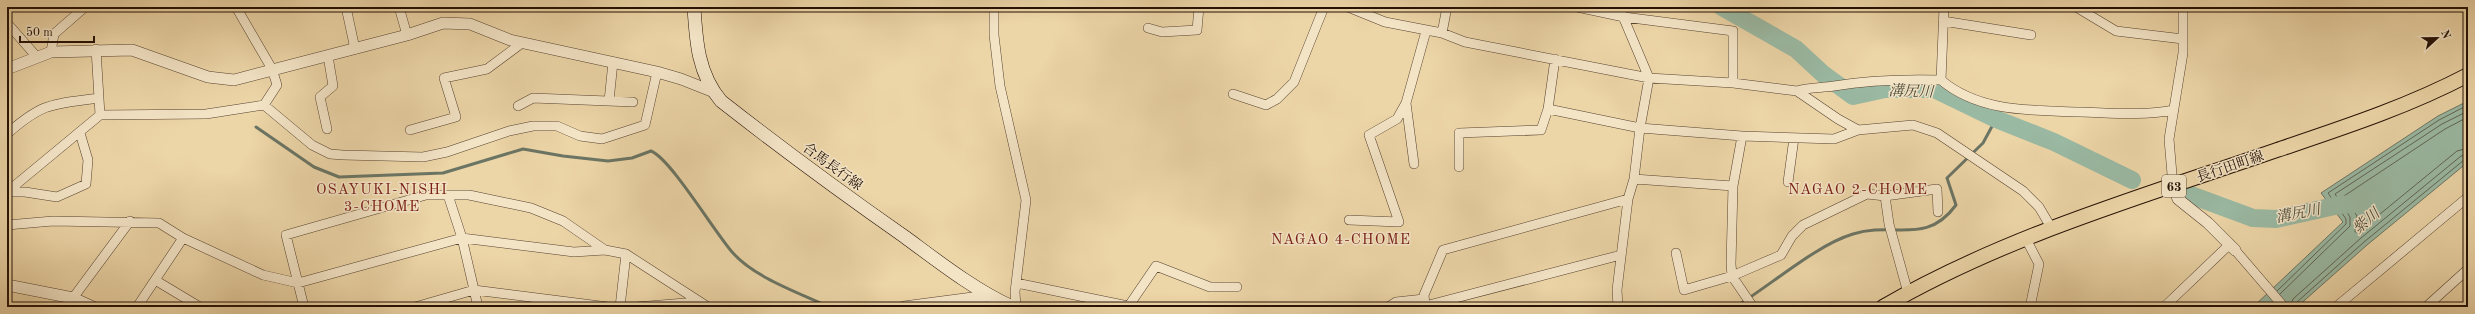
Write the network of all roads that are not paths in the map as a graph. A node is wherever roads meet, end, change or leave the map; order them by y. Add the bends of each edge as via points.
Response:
1 (85, 7) edge
2 (346, 7) edge
3 (399, 7) edge
4 (694, 7) edge
5 (994, 7) edge
6 (1199, 7) edge
7 (1324, 7) edge
8 (1348, 7) edge
9 (1446, 7) edge
10 (1577, 7) edge
11 (1618, 7) edge
12 (1944, 7) edge
13 (2076, 7) edge
14 (2183, 7) edge
15 (235, 8) edge
16 (1624, 17) junction
17 (1943, 21) junction
18 (7, 23) edge
19 (1148, 28) dead end
20 (1426, 31) junction
21 (1442, 33) junction
22 (2031, 34) dead end
23 (407, 35) junction
24 (2183, 39) junction
25 (522, 43) junction
26 (355, 49) junction
27 (96, 50) junction
28 (51, 52) junction
29 (36, 56) junction
30 (328, 56) junction
31 (1555, 59) junction
32 (613, 62) junction
33 (7, 69) edge
34 (272, 69) junction
35 (657, 72) junction
36 (2468, 75) edge
37 (1649, 78) junction
38 (1942, 80) junction
39 (1733, 83) junction
40 (1797, 91) junction
41 (714, 92) junction
42 (1233, 94) dead end
43 (99, 98) junction
44 (609, 101) junction
45 (633, 102) dead end
46 (1406, 103) junction
47 (264, 106) junction
48 (518, 106) dead end
49 (1548, 108) junction
50 (2174, 110) junction
51 (100, 115) junction
52 (1640, 128) junction
53 (327, 129) dead end
54 (410, 130) dead end
55 (1858, 130) junction
56 (80, 133) junction
57 (7, 134) edge
58 (1742, 136) junction
59 (1794, 138) junction
60 (1414, 164) dead end
61 (1459, 166) dead end
62 (1634, 179) junction
63 (1788, 182) dead end
64 (1734, 186) junction
65 (2173, 186) junction
66 (8, 192) edge
67 (448, 195) junction
68 (1885, 196) junction
69 (2468, 197) edge
70 (1628, 199) junction
71 (1938, 212) dead end
72 (1349, 220) dead end
73 (130, 221) junction
74 (7, 225) edge
75 (2052, 229) junction
76 (184, 238) junction
77 (462, 238) junction
78 (2026, 239) junction
79 (2233, 247) junction
80 (605, 250) junction
81 (1676, 253) dead end
82 (626, 254) junction
83 (1621, 255) junction
84 (2468, 269) edge
85 (1732, 276) junction
86 (155, 280) junction
87 (298, 283) junction
88 (1016, 283) junction
89 (7, 285) edge
90 (1237, 286) dead end
91 (474, 290) junction
92 (1908, 293) junction
93 (988, 296) junction
94 (73, 298) junction
95 (698, 302) junction
96 (1425, 304) edge
97 (93, 307) edge
98 (137, 307) edge
99 (200, 307) edge
100 (304, 307) edge
101 (415, 307) edge
102 (478, 307) edge
103 (608, 307) edge
104 (620, 307) edge
105 (636, 307) edge
106 (708, 307) edge
107 (904, 307) edge
108 (1012, 307) edge
109 (1016, 307) edge
110 (1128, 307) edge
111 (1388, 307) edge
112 (1618, 307) edge
113 (1754, 307) edge
114 (1883, 307) edge
115 (2030, 307) edge
116 (2164, 307) edge
117 (2284, 307) edge
118 (2336, 307) edge
119 (2426, 307) edge

1 - 28 street via 54,34
2 - 26 street
3 - 23 street
4 - 41 main road, 合馬長行線 via 701,69
5 - 88 street via 994,35 1000,86 1026,200
6 - 19 street via 1197,30 1162,32
7 - 42 street via 1294,82 1286,90 1266,105
8 - 20 street via 1385,22
9 - 21 street
10 - 16 street
11 - 16 street
12 - 17 street
13 - 24 street via 2116,31
14 - 24 street
15 - 34 street
16 - 37 street
16 - 39 street via 1733,31
17 - 22 street
17 - 38 street
18 - 29 street
20 - 21 street
20 - 46 street
21 - 31 street via 1465,42
23 - 25 street via 443,24 470,24
23 - 26 street
24 - 50 street
25 - 32 street
25 - 54 street via 487,69 444,78 456,117
26 - 30 street
27 - 28 street
27 - 34 street via 132,50 208,77 234,80
27 - 43 street
28 - 29 street
29 - 33 street
30 - 34 street
30 - 53 street via 334,86 320,97
31 - 37 street
31 - 49 street
32 - 35 street
32 - 44 street
34 - 47 street via 277,85
35 - 41 street
35 - 47 street via 645,125 616,137 602,140 580,136 556,126 533,126 423,157 330,154 312,145
36 - 65 main road, 長行田町線 / 63 via 2372,118
37 - 39 street
37 - 52 street
38 - 40 street via 1898,78 1812,87
38 - 50 street via 1954,91 2010,109 2148,115
39 - 40 street
40 - 55 street
41 - 93 main road, 合馬長行線 via 721,101 808,169
43 - 51 street
43 - 57 street via 51,104 29,114
44 - 45 street
44 - 48 street via 533,98
46 - 60 street
46 - 72 street via 1397,119 1369,136 1399,222
47 - 51 street via 206,114
49 - 52 street
49 - 61 street via 1541,130 1459,133
50 - 65 street via 2169,139
51 - 56 street
52 - 58 street
52 - 62 street
55 - 59 street via 1834,139
55 - 75 street via 1913,125 1937,133 2023,192 2039,207
56 - 66 street
56 - 66 street via 88,160 86,184 58,198 25,192
58 - 59 street
58 - 64 street
59 - 63 street
62 - 64 street
62 - 70 street
64 - 85 street
65 - 75 main road, 長行田町線 / 63
65 - 79 street via 2178,200 2208,223
67 - 77 street
67 - 80 street via 469,195 531,208 563,221
67 - 87 street via 426,195 286,235
68 - 71 street via 1937,189
68 - 85 street via 1867,194 1803,225 1792,236 1781,255
68 - 92 street via 1889,224
69 - 118 street
70 - 83 street
70 - 96 street via 1443,250 1424,295
73 - 74 street via 53,221
73 - 76 street via 159,223
73 - 94 street
75 - 78 main road, 長行田町線 / 63
76 - 86 street
76 - 87 street via 263,275
77 - 80 street via 574,252
77 - 87 street
77 - 91 street
78 - 92 main road, 長行田町線 / 63 via 1952,270
78 - 115 street via 2039,264
79 - 116 street
79 - 117 street
80 - 82 street
81 - 85 street via 1684,290
82 - 95 street
82 - 104 street
83 - 96 street
83 - 112 street
84 - 119 street
85 - 113 street
86 - 98 street
86 - 99 street
87 - 100 street
88 - 109 street
88 - 110 street
89 - 94 street
90 - 110 street via 1210,287 1156,266
91 - 101 street
91 - 102 street
91 - 103 street
92 - 114 main road, 長行田町線 / 63
93 - 107 street
93 - 108 main road, 合馬長行線
94 - 97 street
95 - 105 street
95 - 106 street
96 - 111 street via 1396,302

